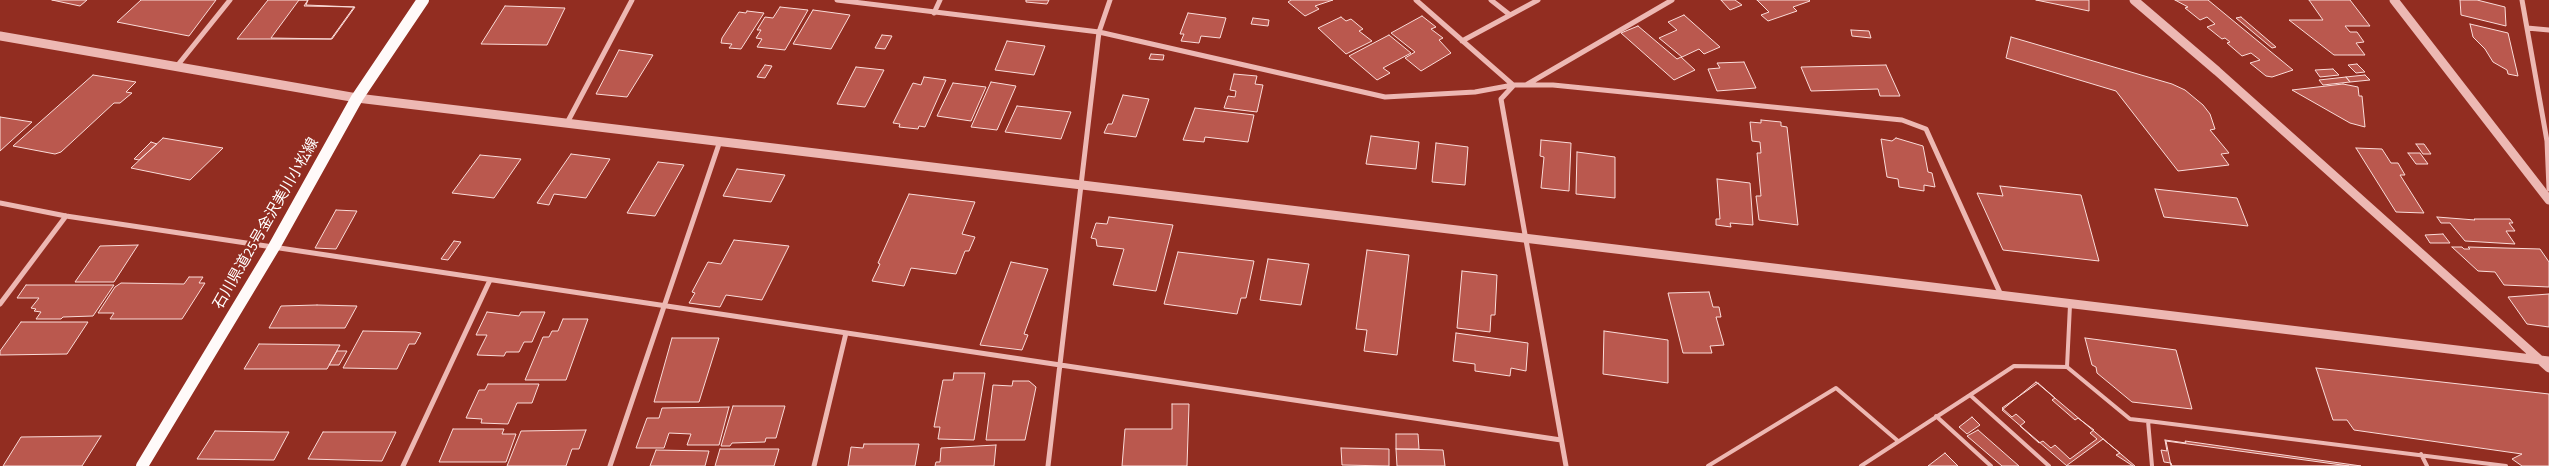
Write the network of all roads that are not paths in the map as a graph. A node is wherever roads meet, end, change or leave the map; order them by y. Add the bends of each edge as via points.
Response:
1 (230, 0) edge
2 (423, 0) edge
3 (632, 0) edge
4 (837, 0) edge
5 (940, 0) edge
6 (1110, 0) edge
7 (1416, 0) edge
8 (1491, 0) edge
9 (1538, 0) edge
10 (1672, 0) edge
11 (2134, 0) edge
12 (2394, 0) edge
13 (2522, 0) edge
14 (934, 13) junction
15 (1510, 15) junction
16 (2527, 28) junction
17 (2549, 30) edge
18 (1100, 32) junction
19 (0, 36) edge
20 (1462, 41) junction
21 (177, 66) junction
22 (1513, 85) junction
23 (1525, 85) junction
24 (357, 98) junction
25 (566, 123) junction
26 (720, 141) junction
27 (1081, 185) junction
28 (2549, 189) edge
29 (2549, 200) edge
30 (0, 203) edge
31 (66, 216) junction
32 (1526, 238) junction
33 (274, 247) junction
34 (490, 280) junction
35 (2001, 295) junction
36 (2070, 303) junction
37 (0, 304) edge
38 (665, 306) junction
39 (846, 333) junction
40 (2538, 359) junction
41 (2549, 361) edge
42 (1060, 365) junction
43 (2067, 367) junction
44 (2549, 368) edge
45 (1970, 396) junction
46 (1936, 416) junction
47 (2148, 421) junction
48 (1561, 440) junction
49 (1898, 441) junction
50 (2421, 454) junction
51 (142, 466) edge
52 (403, 466) edge
53 (610, 466) edge
54 (814, 466) edge
55 (1048, 466) edge
56 (1566, 466) edge
57 (1708, 466) edge
58 (1861, 466) edge
59 (1990, 466) edge
60 (2049, 466) edge
61 (2152, 466) edge
62 (2426, 466) edge
63 (2506, 466) edge

1 - 21 street
2 - 24 main road, 石川県道25号金沢美川小松線
3 - 25 street
4 - 14 street
5 - 14 street
6 - 18 street
7 - 20 street
8 - 15 street
9 - 15 street
10 - 23 street
11 - 40 street via 2218,71
12 - 29 street
13 - 16 street
14 - 18 street
15 - 20 street
16 - 17 street
16 - 28 street via 2547,142
18 - 22 street via 1385,97 1475,92
18 - 27 street
19 - 21 street
20 - 22 street
21 - 24 street
22 - 23 street
22 - 32 street via 1501,99
23 - 35 street via 1614,90 1902,120 1926,129
24 - 25 street
24 - 33 main road, 石川県道25号金沢美川小松線
25 - 26 street
26 - 27 street
26 - 38 street
27 - 32 street
27 - 42 street
30 - 31 street
31 - 33 street
31 - 37 street
32 - 35 street
32 - 48 street
33 - 34 street
33 - 51 main road, 石川県道25号金沢美川小松線
34 - 38 street
34 - 52 street
35 - 36 street
36 - 40 street
36 - 43 lane
38 - 39 street
38 - 53 street
39 - 42 street
39 - 54 street
40 - 41 street
40 - 44 street
42 - 48 street
42 - 55 street
43 - 45 lane via 2014,366
43 - 47 lane via 2130,419
45 - 46 lane
45 - 60 lane
46 - 49 lane
46 - 59 lane
47 - 50 lane
47 - 61 lane
48 - 56 street
49 - 57 lane via 1836,388
49 - 58 lane
50 - 62 lane
50 - 63 lane

